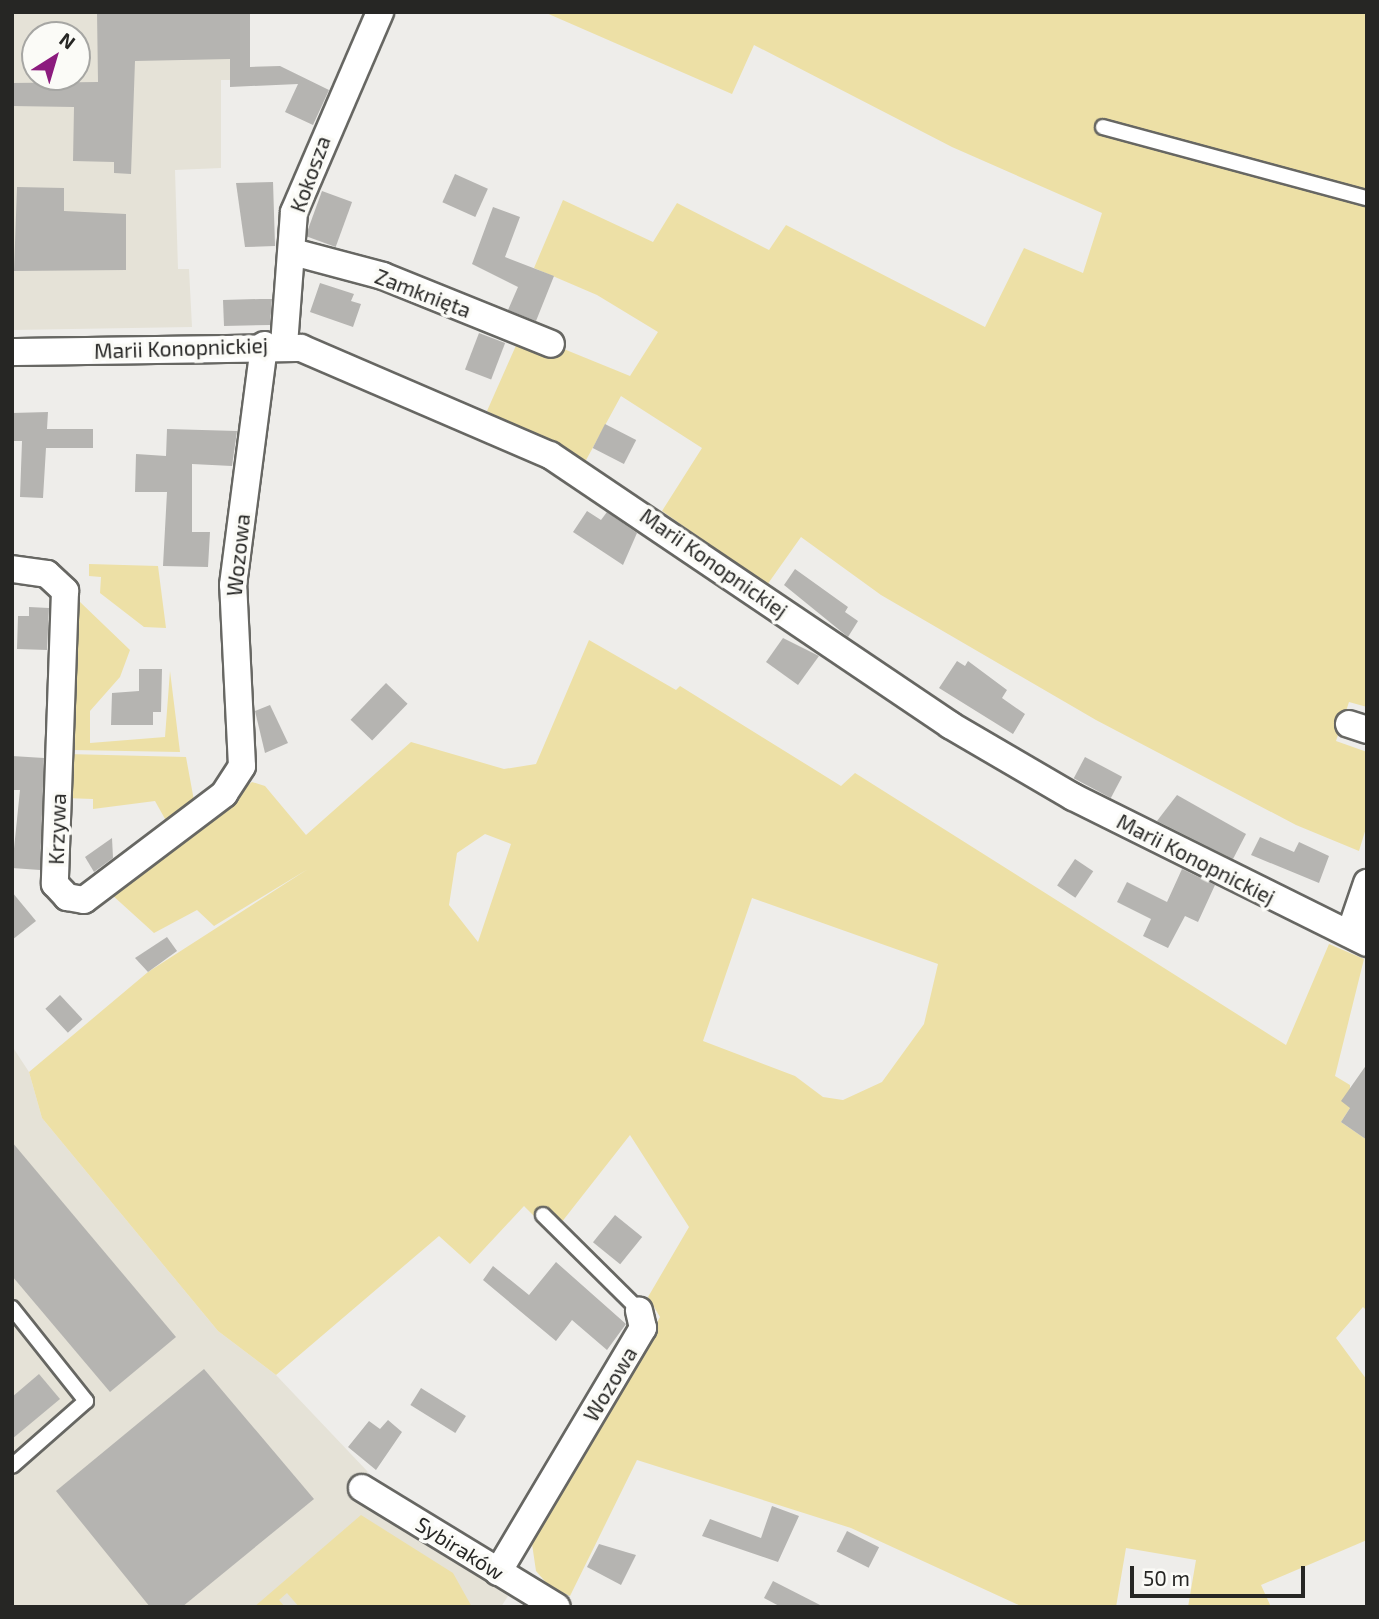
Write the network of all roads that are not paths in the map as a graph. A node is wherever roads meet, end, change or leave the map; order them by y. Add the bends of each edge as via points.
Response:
1 (380, 12) edge
2 (1103, 127) dead end
3 (1367, 198) edge
4 (293, 252) junction
5 (551, 344) dead end
6 (274, 345) junction
7 (12, 352) edge
8 (12, 569) edge
9 (242, 766) joint
10 (1367, 883) edge
11 (1358, 938) edge
12 (543, 1215) dead end
13 (12, 1308) edge
14 (639, 1310) joint
15 (12, 1466) edge
16 (362, 1488) dead end
17 (498, 1572) junction
18 (557, 1607) edge

1 - 4 street, Kokosza via 303,185
2 - 3 lane
4 - 5 street, Zamknięta via 383,276
4 - 6 street, Kokosza
6 - 7 street, Marii Konopnickiej
6 - 9 street, Wozowa via 233,585
6 - 11 street, Marii Konopnickiej via 550,454 950,725 1073,797
8 - 9 street, Krzywa via 47,574 65,591 60,891 84,900 224,794
10 - 11 street
12 - 14 lane, Wozowa
13 - 15 lane via 86,1401
14 - 17 street, Wozowa via 643,1328
16 - 17 street, Sybiraków
17 - 18 street, Sybiraków

